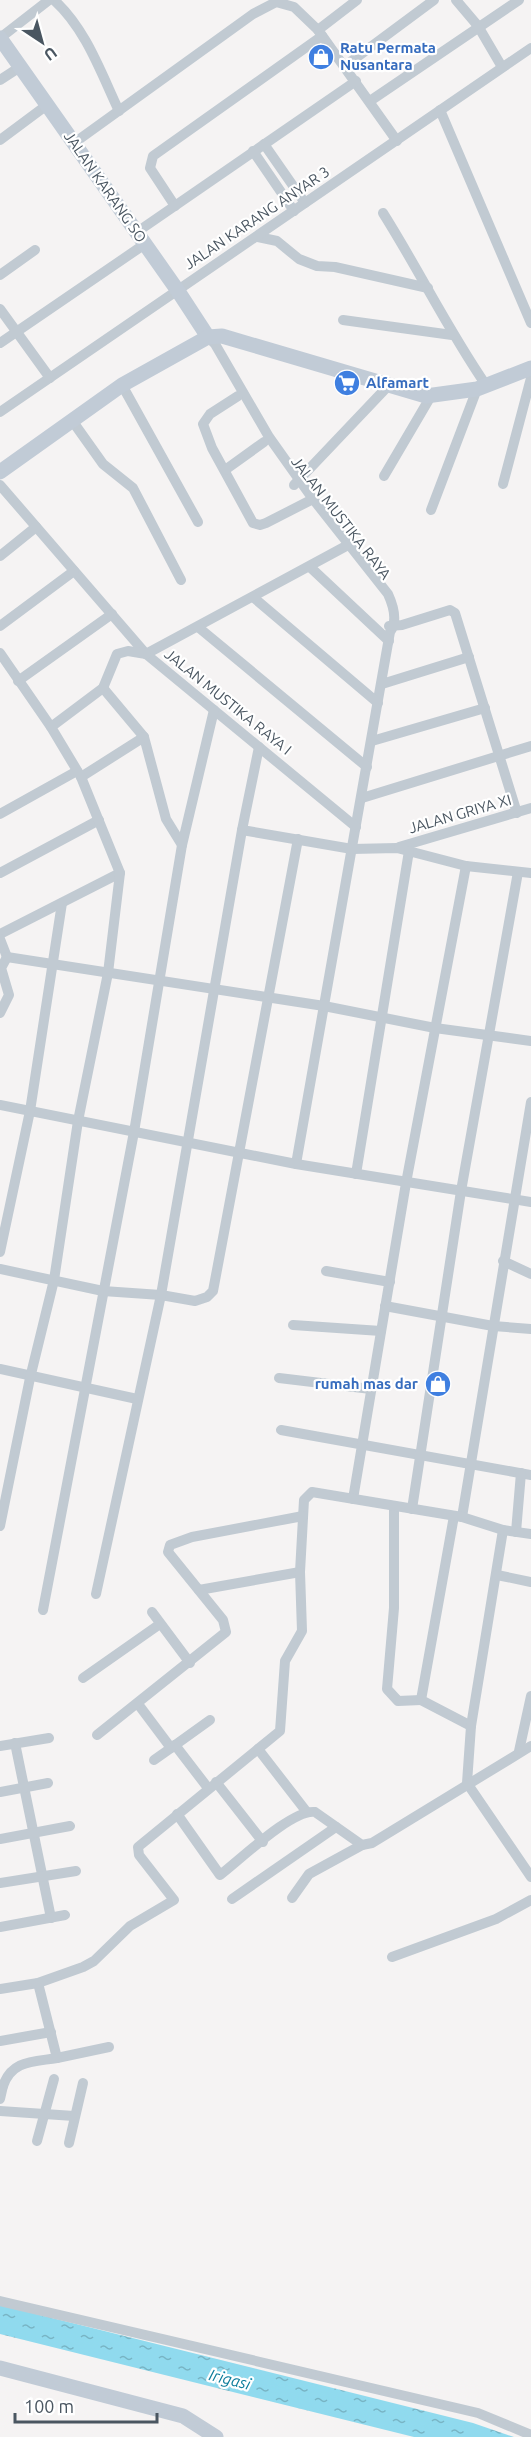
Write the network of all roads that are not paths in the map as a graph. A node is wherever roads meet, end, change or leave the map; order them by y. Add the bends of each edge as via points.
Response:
1 (49, 0) edge
2 (54, 0) edge
3 (357, 0) edge
4 (434, 0) edge
5 (456, 0) edge
6 (519, 0) edge
7 (478, 26) junction
8 (320, 33) junction
9 (0, 38) edge
10 (531, 48) edge
11 (345, 66) junction
12 (20, 67) junction
13 (502, 67) junction
14 (0, 80) edge
15 (356, 81) junction
16 (370, 101) junction
17 (47, 105) junction
18 (440, 110) junction
19 (119, 111) junction
20 (0, 140) edge
21 (397, 141) junction
22 (74, 143) junction
23 (264, 144) junction
24 (253, 151) junction
25 (305, 203) junction
26 (175, 206) junction
27 (294, 211) junction
28 (383, 213) dead end
29 (258, 237) junction
30 (141, 238) junction
31 (35, 250) dead end
32 (0, 275) edge
33 (428, 288) junction
34 (178, 291) junction
35 (0, 309) edge
36 (343, 320) dead end
37 (531, 323) edge
38 (16, 331) junction
39 (452, 335) junction
40 (208, 337) junction
41 (0, 343) edge
42 (531, 368) edge
43 (50, 378) junction
44 (531, 378) edge
45 (122, 385) junction
46 (389, 385) junction
47 (481, 387) junction
48 (238, 396) junction
49 (431, 396) junction
50 (0, 412) edge
51 (71, 419) junction
52 (264, 442) junction
53 (225, 470) junction
54 (0, 471) edge
55 (384, 476) dead end
56 (297, 483) junction
57 (503, 484) dead end
58 (0, 485) edge
59 (310, 501) junction
60 (431, 510) dead end
61 (198, 522) dead end
62 (36, 527) junction
63 (345, 547) junction
64 (0, 556) edge
65 (310, 567) junction
66 (74, 571) junction
67 (181, 580) dead end
68 (254, 597) junction
69 (112, 614) junction
70 (0, 626) edge
71 (198, 627) junction
72 (390, 631) junction
73 (0, 652) edge
74 (146, 654) junction
75 (469, 657) junction
76 (18, 681) junction
77 (382, 684) junction
78 (103, 688) junction
79 (378, 703) junction
80 (484, 708) junction
81 (214, 710) junction
82 (51, 727) junction
83 (144, 737) junction
84 (372, 741) junction
85 (531, 746) edge
86 (259, 747) junction
87 (500, 756) junction
88 (367, 767) junction
89 (79, 774) junction
90 (362, 798) junction
91 (531, 808) edge
92 (517, 813) junction
93 (0, 814) edge
94 (99, 820) junction
95 (356, 826) junction
96 (242, 830) junction
97 (298, 839) junction
98 (182, 845) junction
99 (397, 848) junction
100 (352, 849) junction
101 (409, 851) junction
102 (466, 866) junction
103 (0, 873) edge
104 (120, 873) junction
105 (527, 873) edge
106 (62, 903) junction
107 (0, 937) edge
108 (7, 957) junction
109 (54, 964) junction
110 (108, 973) junction
111 (159, 980) junction
112 (214, 989) junction
113 (268, 997) junction
114 (324, 1006) junction
115 (0, 1013) edge
116 (382, 1017) junction
117 (435, 1028) junction
118 (488, 1035) junction
119 (531, 1041) edge
120 (531, 1102) edge
121 (0, 1105) edge
122 (30, 1112) junction
123 (78, 1121) junction
124 (134, 1132) junction
125 (188, 1143) junction
126 (241, 1153) junction
127 (296, 1164) junction
128 (356, 1174) junction
129 (406, 1183) junction
130 (461, 1191) junction
131 (513, 1199) junction
132 (531, 1202) edge
133 (0, 1252) edge
134 (503, 1262) junction
135 (0, 1269) edge
136 (326, 1271) dead end
137 (531, 1274) edge
138 (54, 1280) junction
139 (390, 1281) junction
140 (104, 1291) junction
141 (161, 1295) junction
142 (385, 1306) junction
143 (441, 1317) junction
144 (293, 1325) dead end
145 (493, 1326) junction
146 (531, 1329) edge
147 (381, 1331) junction
148 (0, 1369) edge
149 (30, 1378) junction
150 (279, 1378) dead end
151 (85, 1389) junction
152 (371, 1389) junction
153 (137, 1399) junction
154 (281, 1430) dead end
155 (362, 1444) junction
156 (420, 1454) junction
157 (471, 1463) junction
158 (526, 1474) edge
159 (353, 1499) junction
160 (394, 1506) junction
161 (411, 1509) junction
162 (303, 1516) junction
163 (458, 1516) junction
164 (0, 1526) edge
165 (503, 1530) junction
166 (516, 1532) junction
167 (531, 1534) edge
168 (300, 1572) junction
169 (497, 1575) junction
170 (531, 1582) edge
171 (199, 1590) junction
172 (96, 1594) dead end
173 (43, 1610) dead end
174 (152, 1612) dead end
175 (160, 1624) junction
176 (190, 1663) junction
177 (83, 1678) dead end
178 (531, 1696) edge
179 (421, 1700) junction
180 (138, 1704) junction
181 (210, 1720) dead end
182 (471, 1726) junction
183 (97, 1735) dead end
184 (49, 1738) dead end
185 (15, 1743) junction
186 (0, 1746) edge
187 (173, 1746) junction
188 (531, 1746) edge
189 (258, 1749) junction
190 (519, 1751) junction
191 (154, 1760) dead end
192 (48, 1783) dead end
193 (466, 1783) junction
194 (212, 1785) junction
195 (23, 1788) junction
196 (0, 1792) edge
197 (306, 1811) junction
198 (177, 1814) junction
199 (70, 1826) dead end
200 (336, 1827) junction
201 (33, 1833) junction
202 (0, 1839) edge
203 (263, 1842) junction
204 (362, 1845) junction
205 (76, 1871) dead end
206 (42, 1876) junction
207 (531, 1877) edge
208 (0, 1882) edge
209 (292, 1898) dead end
210 (232, 1899) dead end
211 (531, 1900) edge
212 (65, 1915) dead end
213 (51, 1918) junction
214 (0, 1927) edge
215 (392, 1957) dead end
216 (38, 1983) junction
217 (0, 1989) edge
218 (51, 2032) junction
219 (0, 2041) edge
220 (109, 2047) dead end
221 (57, 2058) junction
222 (54, 2079) dead end
223 (83, 2083) dead end
224 (1, 2086) edge
225 (0, 2099) edge
226 (0, 2111) edge
227 (44, 2114) junction
228 (74, 2116) junction
229 (37, 2141) dead end
230 (69, 2143) dead end
231 (0, 2301) edge
232 (0, 2368) edge
233 (531, 2435) edge
234 (216, 2437) edge

1 - 9 street
2 - 19 street via 87,44
3 - 8 street
4 - 11 street
5 - 7 street
6 - 7 street
7 - 13 street
7 - 16 street
8 - 11 street
8 - 19 street via 294,7 276,2 253,14
8 - 26 street via 153,156 150,168
9 - 12 street, JALAN KARANG SO
10 - 13 street, JALAN KARANG ANYAR 3
11 - 15 street
12 - 14 street
12 - 17 street, JALAN KARANG SO
13 - 18 street, JALAN KARANG ANYAR 3
15 - 16 street
15 - 23 street
16 - 21 street
17 - 20 street
17 - 22 street, JALAN KARANG SO
18 - 21 street, JALAN KARANG ANYAR 3
18 - 37 street
19 - 22 street
21 - 25 street, JALAN KARANG ANYAR 3
22 - 30 street, JALAN KARANG SO
23 - 24 street
23 - 25 street
24 - 26 street
24 - 27 street
25 - 27 street, JALAN KARANG ANYAR 3
26 - 30 street
27 - 29 street, JALAN KARANG ANYAR 3
28 - 33 street
29 - 33 street via 277,240 299,259 316,266
29 - 34 street, JALAN KARANG ANYAR 3
30 - 34 street, JALAN KARANG SO
30 - 38 street
31 - 32 street
33 - 39 street
34 - 40 street, JALAN KARANG SO
34 - 43 street, JALAN KARANG ANYAR 3
35 - 38 street
36 - 39 street
38 - 41 street
38 - 43 street
39 - 47 street
40 - 45 street
40 - 46 street via 222,336
40 - 48 street, JALAN MUSTIKA RAYA
40 - 56 street, JALAN MUSTIKA RAYA
42 - 47 street
43 - 50 street, JALAN KARANG ANYAR 3
44 - 57 street
45 - 51 street
45 - 61 street
46 - 49 street
46 - 56 street
47 - 49 street
47 - 60 street
48 - 52 street, JALAN MUSTIKA RAYA
48 - 53 street via 210,414 203,424
49 - 55 street
51 - 54 street
51 - 67 street via 103,464 133,488
52 - 53 street
52 - 56 street, JALAN MUSTIKA RAYA
53 - 59 street via 254,523 266,523
56 - 59 street, JALAN MUSTIKA RAYA
58 - 62 street
59 - 63 street, JALAN MUSTIKA RAYA
62 - 64 street
62 - 66 street
63 - 65 street, JALAN MUSTIKA RAYA I
63 - 72 street, JALAN MUSTIKA RAYA via 388,594 393,605
65 - 68 street, JALAN MUSTIKA RAYA I
65 - 72 street
66 - 69 street
66 - 70 street
68 - 71 street, JALAN MUSTIKA RAYA I
68 - 79 street
69 - 74 street
69 - 76 street
71 - 74 street, JALAN MUSTIKA RAYA I
71 - 88 street
72 - 75 street via 453,611
72 - 77 street, JALAN MUSTIKA RAYA
73 - 76 street
74 - 78 street via 117,654
74 - 81 street, JALAN MUSTIKA RAYA I
75 - 77 street
75 - 80 street
76 - 82 street
77 - 79 street, JALAN MUSTIKA RAYA
78 - 82 street
78 - 83 street
79 - 84 street, JALAN MUSTIKA RAYA
80 - 84 street
80 - 87 street
81 - 86 street, JALAN MUSTIKA RAYA I
81 - 98 street
82 - 89 street
83 - 89 street
83 - 98 street via 166,819
84 - 88 street, JALAN MUSTIKA RAYA
85 - 87 street
86 - 95 street, JALAN MUSTIKA RAYA I
86 - 96 street
87 - 90 street
87 - 92 street
88 - 90 street, JALAN MUSTIKA RAYA
89 - 93 street
89 - 94 street
90 - 95 street, JALAN MUSTIKA RAYA
91 - 92 street, JALAN GRIYA XI
92 - 99 street, JALAN GRIYA XI
94 - 103 street
94 - 104 street
95 - 100 street, JALAN MUSTIKA RAYA
96 - 97 street
96 - 112 street
97 - 100 street
97 - 113 street
98 - 111 street
99 - 100 street
99 - 101 street
100 - 114 street, JALAN MUSTIKA RAYA
101 - 102 street
101 - 116 street
102 - 105 street
102 - 117 street
104 - 106 street
104 - 110 street
105 - 118 street
106 - 107 street
106 - 109 street
107 - 108 street
108 - 109 street
108 - 115 street via 1,968 9,995
109 - 110 street
109 - 122 street
110 - 111 street
110 - 123 street
111 - 112 street
111 - 124 street
112 - 113 street
112 - 125 street
113 - 114 street
113 - 126 street
114 - 116 street
114 - 127 street, JALAN MUSTIKA RAYA
116 - 117 street
116 - 128 street
117 - 118 street
117 - 129 street
118 - 119 street
118 - 130 street
120 - 131 street
121 - 122 street
122 - 123 street
122 - 133 street
123 - 124 street
123 - 138 street
124 - 125 street
124 - 140 street
125 - 126 street
125 - 141 street
126 - 127 street
126 - 141 street via 213,1291 195,1300
127 - 128 street
128 - 129 street
129 - 130 street
129 - 139 street
130 - 131 street
130 - 143 street
131 - 132 street
131 - 134 street
134 - 137 street
134 - 145 street
135 - 138 street
136 - 139 street
138 - 140 street
138 - 149 street
139 - 142 street
140 - 141 street
140 - 151 street
141 - 153 street
142 - 143 street
142 - 147 street
143 - 145 street
143 - 156 street
144 - 147 street
145 - 146 street
145 - 157 street
147 - 152 street
148 - 149 street
149 - 151 street
149 - 164 street
150 - 152 street
151 - 153 street
151 - 173 street
152 - 155 street
153 - 172 street
154 - 155 street
155 - 156 street
155 - 159 street
156 - 157 street
156 - 161 street
157 - 158 street
157 - 163 street
158 - 166 street
159 - 160 street
159 - 162 street via 312,1492 304,1500
160 - 161 street
160 - 179 street via 394,1608 387,1689 398,1701
161 - 163 street
162 - 168 street
162 - 171 street via 192,1537 170,1545 168,1552
163 - 165 street
163 - 179 street
165 - 166 street
165 - 169 street
166 - 167 street
168 - 171 street
168 - 189 street via 302,1631 285,1661 282,1726
169 - 170 street
169 - 182 street
171 - 176 street via 223,1620 226,1632
174 - 175 street
175 - 176 street
175 - 177 street
176 - 180 street
178 - 190 street
179 - 182 street
180 - 183 street
180 - 187 street
181 - 187 street
182 - 193 street
184 - 185 street
185 - 186 street
185 - 195 street
187 - 191 street
187 - 194 street
188 - 190 street
189 - 194 street
189 - 197 street
190 - 193 street
192 - 195 street
193 - 204 street via 425,1812
193 - 207 street
194 - 198 street
194 - 203 street
195 - 196 street
195 - 201 street
197 - 200 street via 315,1812
197 - 203 street
198 - 203 street via 220,1875
198 - 216 street via 141,1844 138,1851 174,1900 130,1926 94,1960
199 - 201 street
200 - 204 street
200 - 210 street
201 - 202 street
201 - 206 street
204 - 209 street via 309,1874
205 - 206 street
206 - 208 street
206 - 213 street
211 - 215 street via 496,1919
212 - 213 street
213 - 214 street
216 - 217 street
216 - 218 street
218 - 219 street
218 - 221 street
220 - 221 street
221 - 224 street via 19,2064 10,2070
222 - 227 street
223 - 228 street
224 - 225 street
226 - 227 street
227 - 228 street
227 - 229 street
228 - 230 street
231 - 233 street via 478,2413
232 - 234 street via 183,2416

